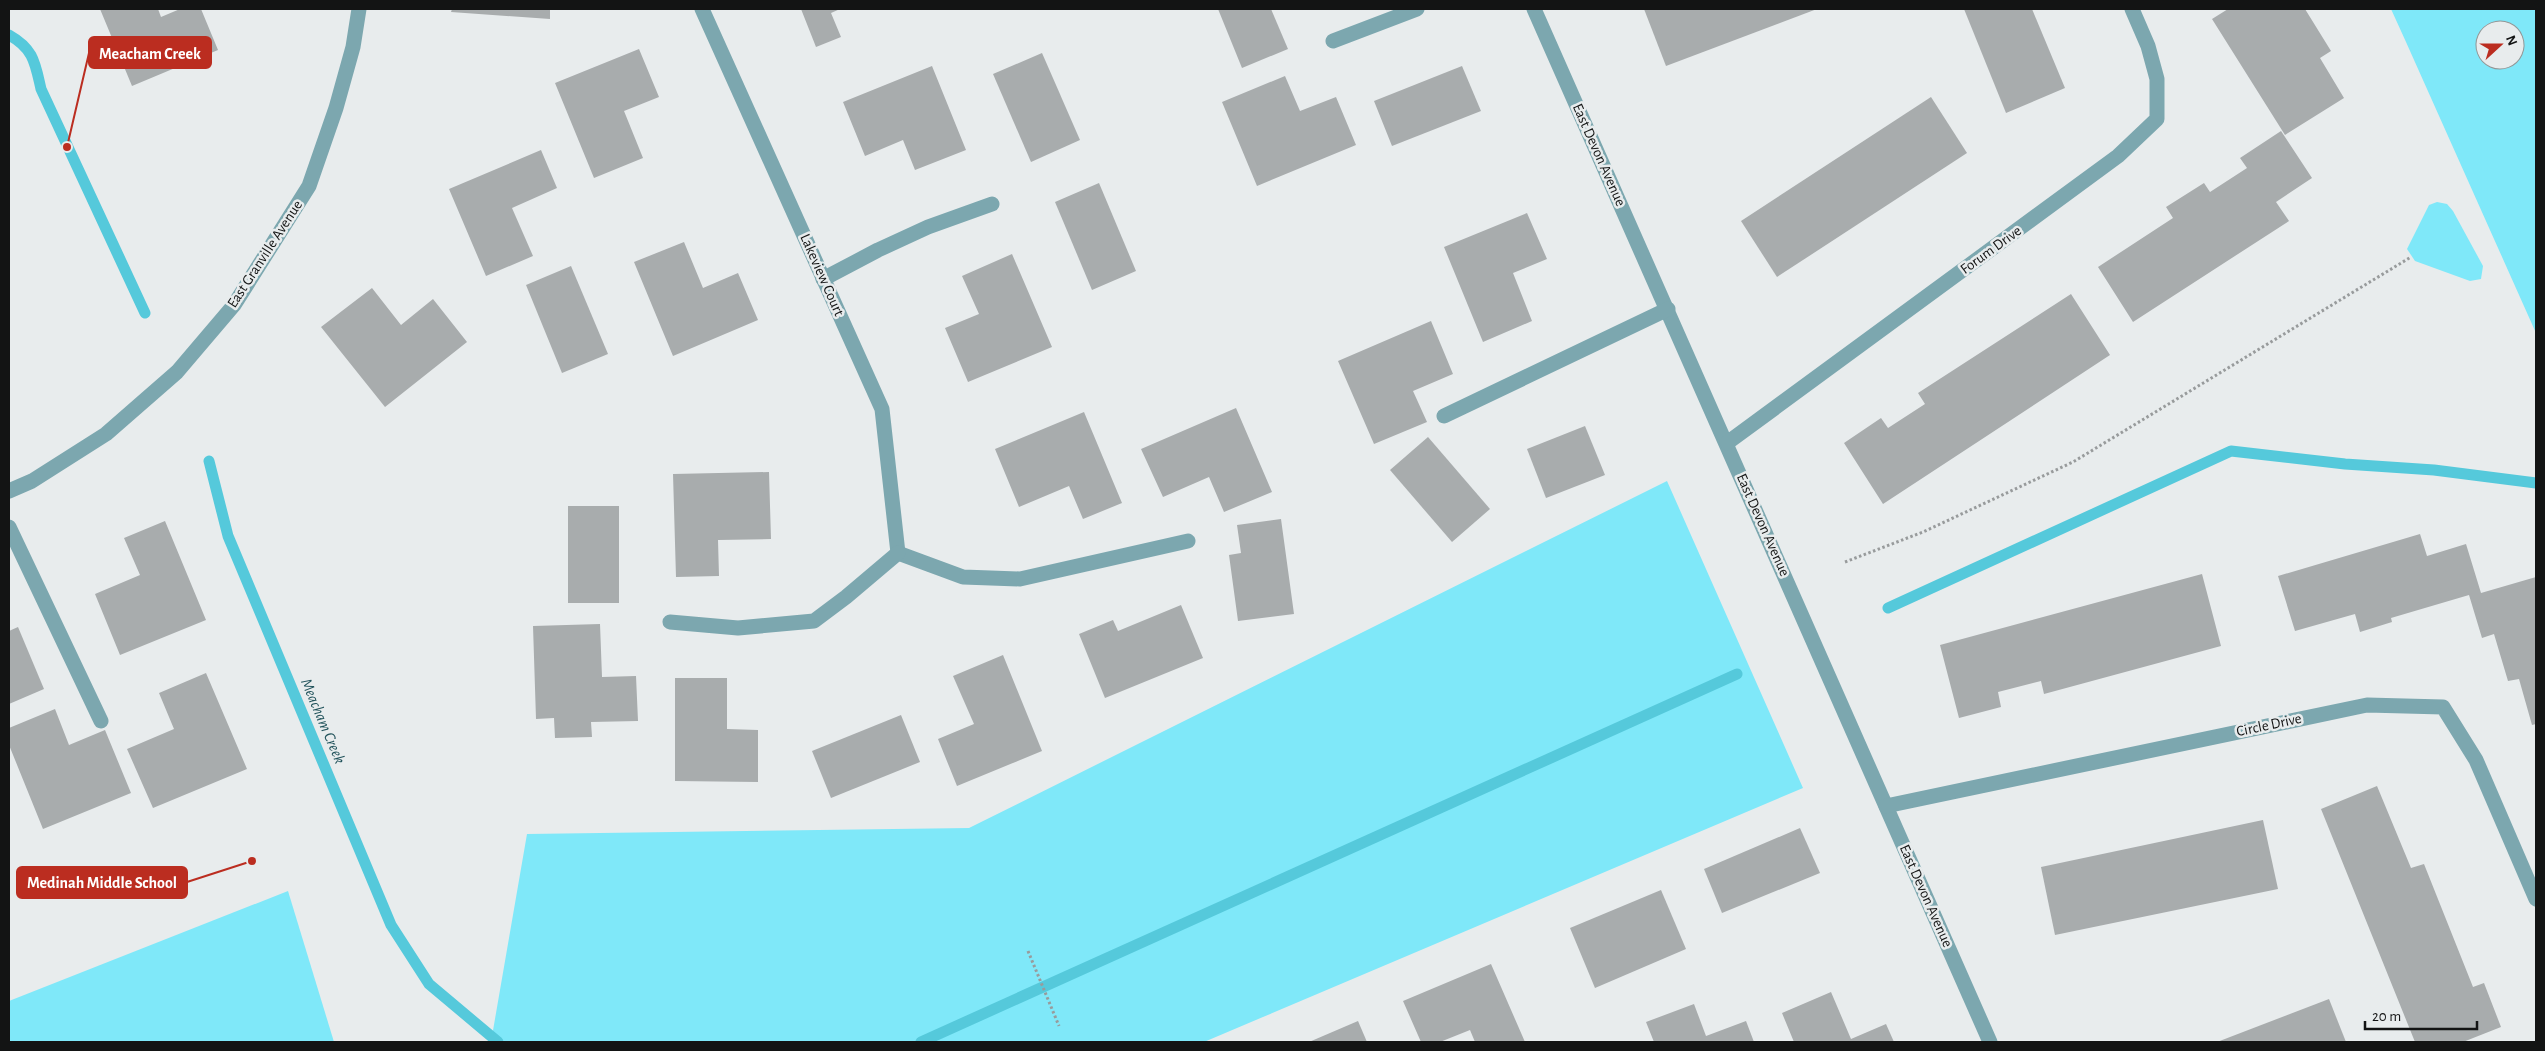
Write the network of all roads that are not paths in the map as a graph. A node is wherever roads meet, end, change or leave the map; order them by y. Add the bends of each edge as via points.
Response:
1 (359, 9) edge
2 (702, 9) edge
3 (1417, 9) edge
4 (1534, 9) edge
5 (2132, 9) edge
6 (1333, 42) dead end
7 (992, 204) dead end
8 (823, 279) junction
9 (1668, 309) junction
10 (1444, 416) dead end
11 (1727, 443) junction
12 (9, 491) edge
13 (9, 527) edge
14 (1188, 541) dead end
15 (898, 552) junction
16 (670, 622) dead end
17 (101, 721) dead end
18 (1886, 806) junction
19 (2536, 899) edge
20 (1990, 1042) edge

1 - 12 street, East Granville Avenue via 336,108 309,186 234,305 177,372 106,434 32,481
2 - 8 street, Lakeview Court
3 - 6 street
4 - 9 street, East Devon Avenue
5 - 11 street, Forum Drive via 2148,46 2157,79 2157,119 2118,156
7 - 8 street via 928,227
8 - 15 street, Lakeview Court via 882,409
9 - 10 street
9 - 11 street, East Devon Avenue
11 - 18 street, East Devon Avenue
13 - 17 street
14 - 15 street via 1020,579 963,577
15 - 16 street via 814,621 738,628
18 - 19 street, Circle Drive via 2368,705 2443,707 2476,760
18 - 20 street, East Devon Avenue

